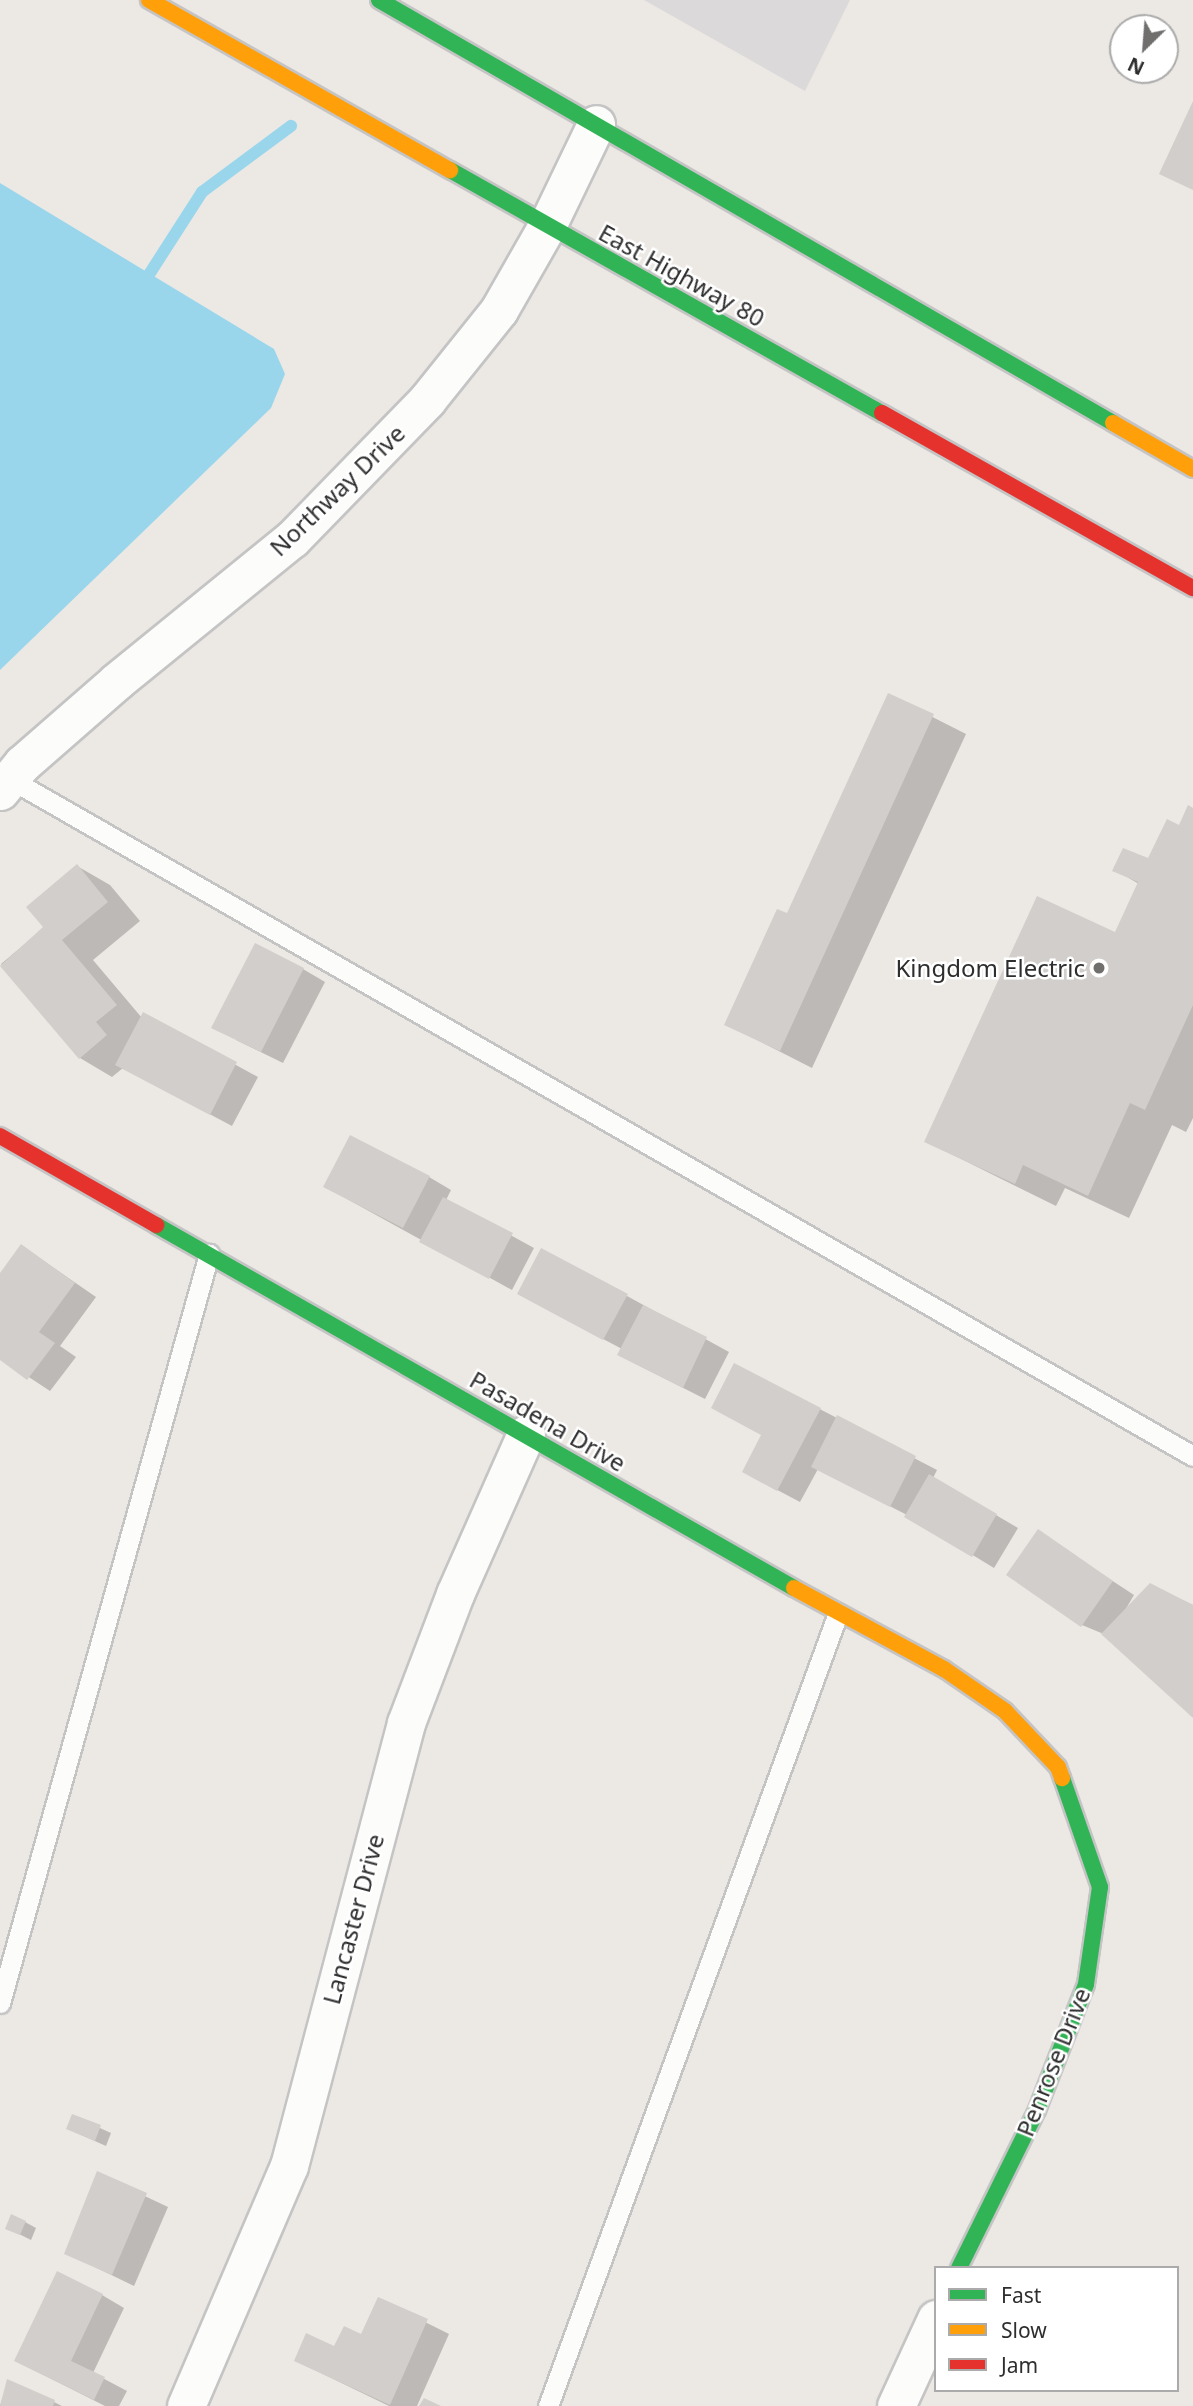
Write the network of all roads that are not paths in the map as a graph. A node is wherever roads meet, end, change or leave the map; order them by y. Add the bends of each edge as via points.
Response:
1 (149, 0) edge
2 (379, 0) edge
3 (596, 124) junction
4 (547, 226) junction
5 (1193, 469) edge
6 (1193, 562) edge
7 (1188, 585) edge
8 (3, 781) edge
9 (0, 1136) edge
10 (209, 1254) junction
11 (526, 1434) junction
12 (1193, 1456) edge
13 (838, 1613) junction
14 (1058, 1767) joint
15 (0, 2003) edge
16 (960, 2266) edge
17 (934, 2323) edge
18 (186, 2406) edge
19 (548, 2406) edge
20 (896, 2406) edge

1 - 4 main road, East Highway 80
2 - 3 main road
3 - 4 street, Northway Drive
3 - 5 main road
4 - 7 main road, East Highway 80
4 - 8 street, Northway Drive via 499,310 427,400 364,467 292,539
6 - 7 main road
8 - 12 lane
9 - 10 main road, Pasadena Drive
10 - 11 main road, Pasadena Drive
10 - 15 lane
11 - 13 main road, Pasadena Drive
11 - 18 street, Lancaster Drive via 455,1594 406,1723 289,2166
13 - 14 main road, Pasadena Drive via 944,1669 1005,1711
13 - 19 lane
14 - 16 main road, Penrose Drive via 1085,1833 1100,1887 1086,1984 1037,2110
17 - 20 street

